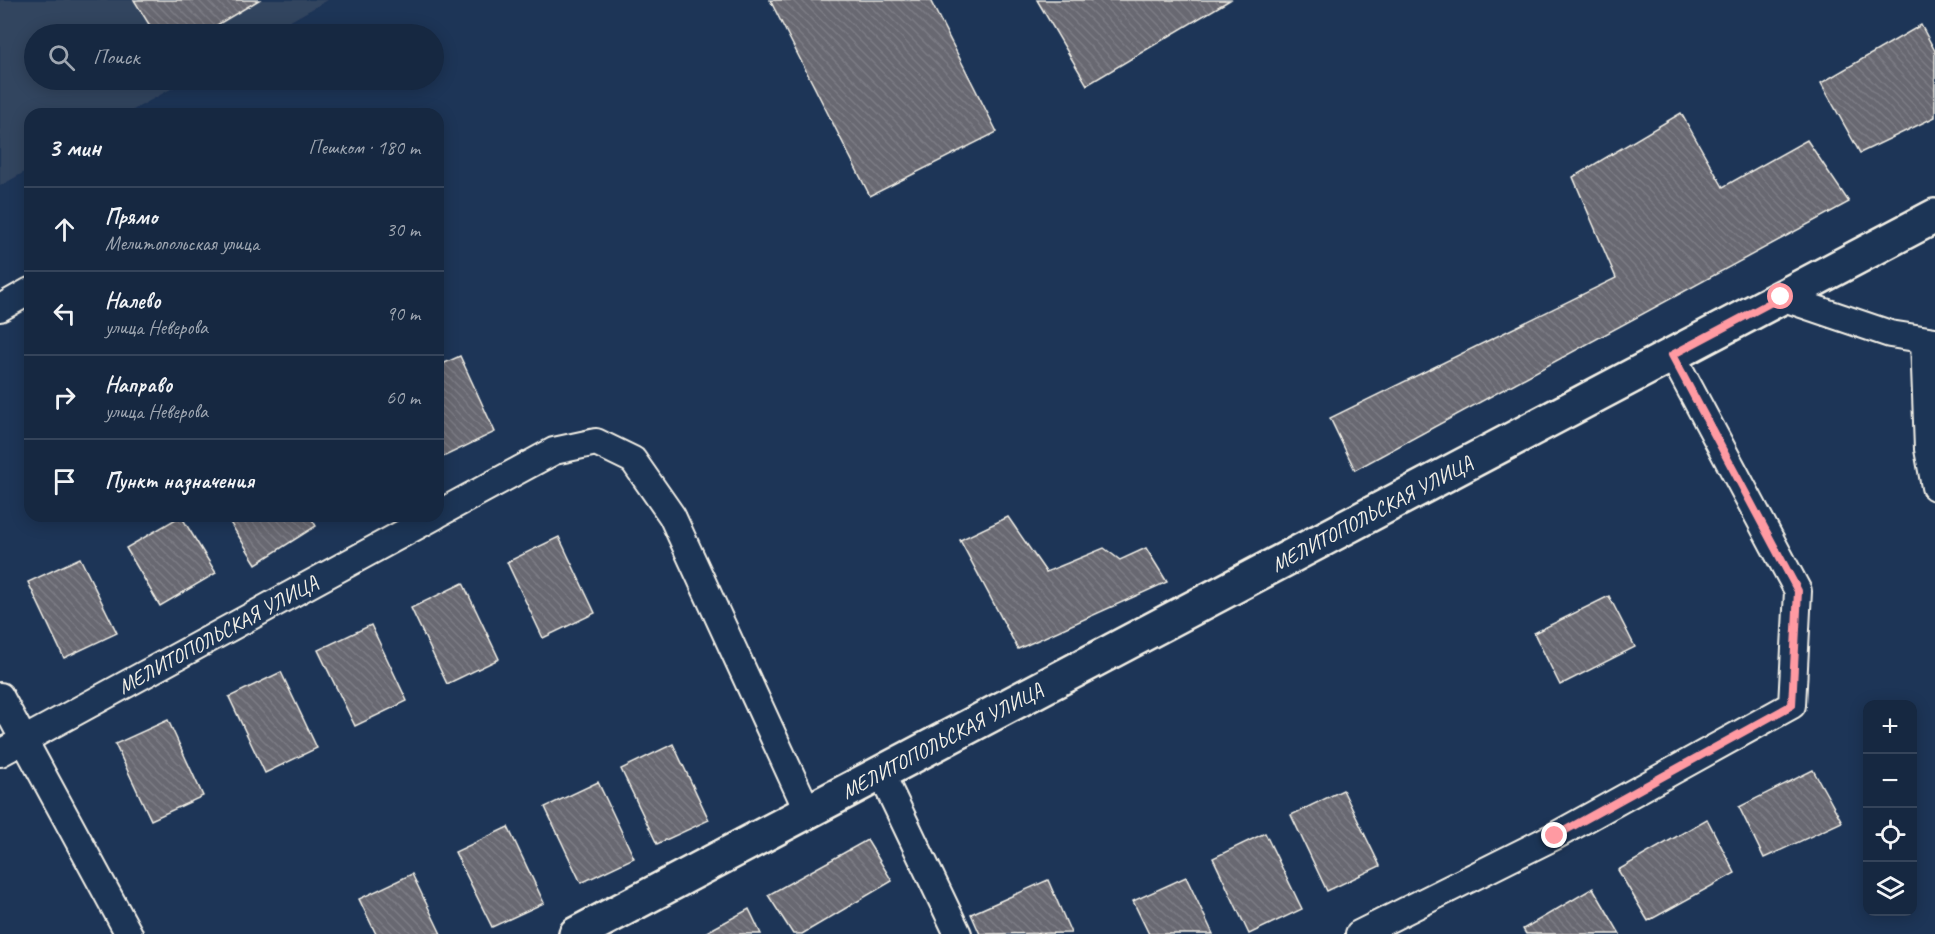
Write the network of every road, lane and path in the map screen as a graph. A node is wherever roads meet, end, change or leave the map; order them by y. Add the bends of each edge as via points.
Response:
1 (1935, 216) edge
2 (24, 294) edge
3 (1781, 297) junction
4 (0, 308) edge
5 (1929, 340) edge
6 (1672, 355) junction
7 (1935, 487) edge
8 (444, 511) edge
9 (424, 522) edge
10 (0, 696) edge
11 (23, 740) junction
12 (0, 753) edge
13 (881, 773) junction
14 (808, 812) junction
15 (129, 934) edge
16 (576, 934) edge
17 (958, 934) edge
18 (1359, 934) edge

1 - 3 street, МЕЛИТОПОЛЬСКАЯ УЛИЦА
2 - 4 street
3 - 5 street via 1890,334
3 - 6 street, МЕЛИТОПОЛЬСКАЯ УЛИЦА
5 - 7 street via 1928,449
6 - 13 street, МЕЛИТОПОЛЬСКАЯ УЛИЦА
6 - 18 street via 1798,591 1792,705 1555,836
8 - 14 street, МЕЛИТОПОЛЬСКАЯ УЛИЦА via 554,451 596,442 633,460 672,516
9 - 11 street, МЕЛИТОПОЛЬСКАЯ УЛИЦА
10 - 11 street
11 - 12 street, МЕЛИТОПОЛЬСКАЯ УЛИЦА
11 - 15 street
13 - 14 street, МЕЛИТОПОЛЬСКАЯ УЛИЦА
13 - 17 street
14 - 16 street, МЕЛИТОПОЛЬСКАЯ УЛИЦА

